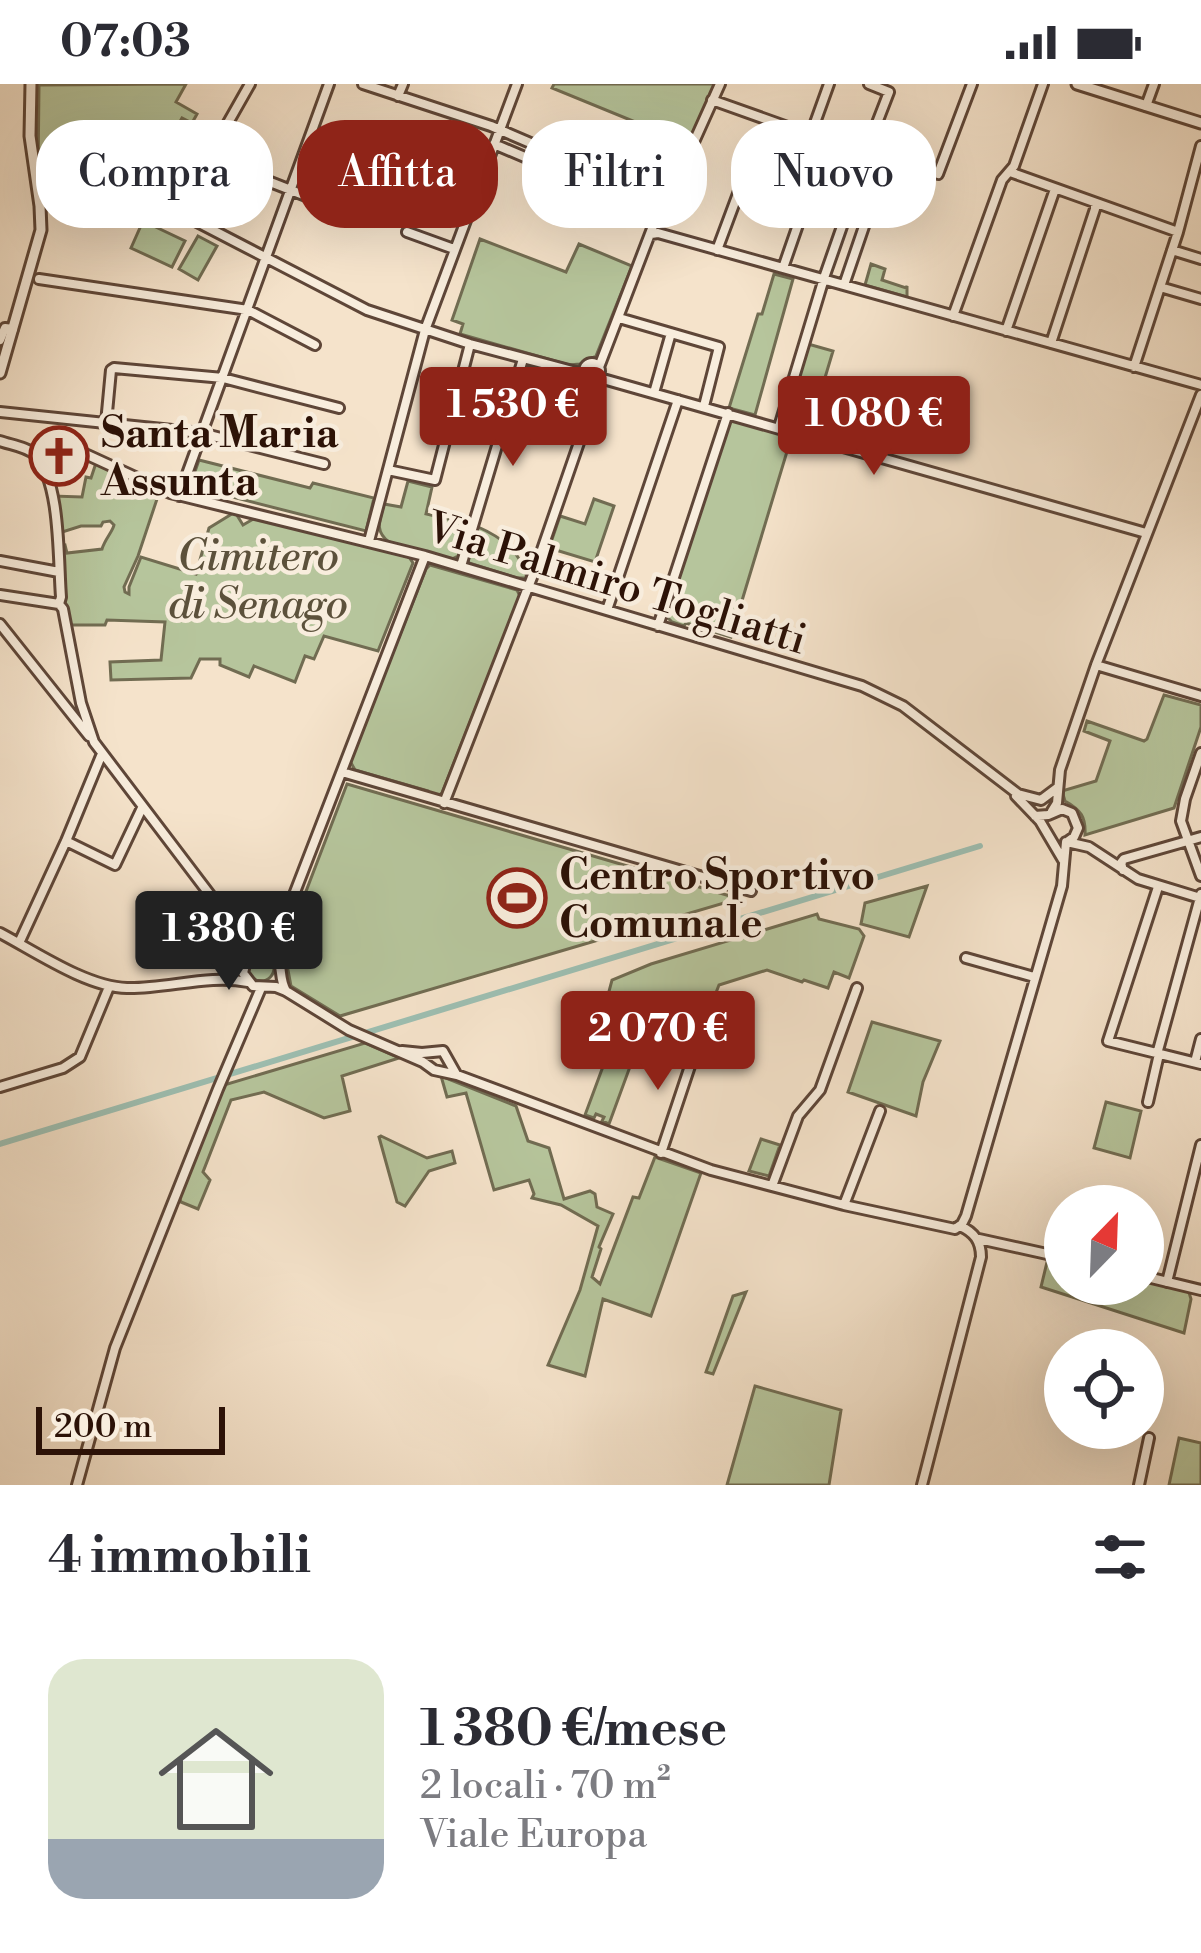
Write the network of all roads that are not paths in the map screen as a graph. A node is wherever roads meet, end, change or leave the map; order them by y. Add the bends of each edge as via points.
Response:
1 (32, 84) edge
2 (250, 84) edge
3 (329, 84) edge
4 (363, 84) edge
5 (403, 84) edge
6 (518, 84) edge
7 (719, 84) edge
8 (829, 84) edge
9 (869, 84) edge
10 (972, 84) edge
11 (1042, 84) edge
12 (1079, 84) edge
13 (1154, 84) edge
14 (398, 96) junction
15 (712, 100) junction
16 (1146, 106) junction
17 (230, 120) edge
18 (703, 120) edge
19 (770, 120) edge
20 (816, 120) edge
21 (879, 120) edge
22 (1201, 123) edge
23 (500, 131) junction
24 (498, 135) edge
25 (522, 140) edge
26 (1201, 146) edge
27 (1010, 172) junction
28 (938, 174) dead end
29 (36, 176) edge
30 (273, 185) edge
31 (1055, 189) junction
32 (291, 192) junction
33 (297, 194) edge
34 (1094, 204) junction
35 (731, 212) edge
36 (41, 228) edge
37 (210, 228) edge
38 (462, 228) edge
39 (653, 228) edge
40 (797, 228) edge
41 (841, 228) edge
42 (863, 228) edge
43 (407, 232) dead end
44 (1178, 232) junction
45 (651, 234) junction
46 (454, 249) junction
47 (717, 250) junction
48 (1172, 250) junction
49 (267, 258) junction
50 (1201, 259) edge
51 (783, 268) junction
52 (39, 279) dead end
53 (824, 280) junction
54 (844, 285) junction
55 (1160, 287) junction
56 (1201, 299) edge
57 (248, 310) junction
58 (953, 316) junction
59 (619, 318) junction
60 (16, 323) junction
61 (425, 330) junction
62 (1006, 331) junction
63 (670, 333) junction
64 (0, 340) edge
65 (315, 344) dead end
66 (470, 344) junction
67 (1051, 344) junction
68 (523, 359) junction
69 (1134, 367) junction
70 (593, 372) junction
71 (0, 373) edge
72 (224, 378) junction
73 (611, 383) junction
74 (1201, 385) edge
75 (595, 393) junction
76 (653, 393) junction
77 (1201, 395) edge
78 (678, 400) junction
79 (704, 406) junction
80 (339, 408) dead end
81 (0, 412) edge
82 (728, 413) junction
83 (106, 423) junction
84 (779, 427) junction
85 (204, 434) junction
86 (0, 441) edge
87 (81, 452) dead end
88 (324, 464) dead end
89 (388, 470) junction
90 (187, 481) junction
91 (179, 496) junction
92 (191, 497) junction
93 (1146, 533) junction
94 (370, 541) junction
95 (425, 556) junction
96 (0, 561) edge
97 (461, 566) junction
98 (59, 572) junction
99 (528, 586) junction
100 (2, 596) edge
101 (59, 604) junction
102 (607, 610) junction
103 (0, 624) edge
104 (658, 626) junction
105 (1096, 664) junction
106 (1201, 696) edge
107 (81, 703) junction
108 (63, 706) junction
109 (94, 742) junction
110 (1201, 753) edge
111 (101, 755) junction
112 (342, 772) junction
113 (1008, 788) junction
114 (1057, 792) junction
115 (445, 803) junction
116 (142, 808) junction
117 (1067, 810) junction
118 (1050, 813) junction
119 (1034, 816) junction
120 (1044, 829) junction
121 (1077, 830) junction
122 (1201, 837) edge
123 (66, 841) junction
124 (1053, 841) junction
125 (1188, 841) junction
126 (1066, 842) junction
127 (1089, 847) junction
128 (1064, 861) junction
129 (1123, 864) junction
130 (1201, 876) edge
131 (1158, 887) junction
132 (751, 892) dead end
133 (1200, 896) edge
134 (0, 933) edge
135 (278, 936) junction
136 (19, 943) junction
137 (256, 952) junction
138 (275, 955) junction
139 (966, 958) dead end
140 (242, 968) junction
141 (279, 976) junction
142 (1034, 977) junction
143 (226, 979) junction
144 (249, 983) junction
145 (109, 986) junction
146 (266, 987) junction
147 (857, 988) dead end
148 (286, 991) junction
149 (249, 1012) junction
150 (1201, 1039) edge
151 (696, 1048) dead end
152 (395, 1050) junction
153 (432, 1053) junction
154 (1158, 1054) junction
155 (1198, 1063) edge
156 (430, 1065) junction
157 (446, 1067) junction
158 (0, 1087) edge
159 (1148, 1102) dead end
160 (880, 1111) dead end
161 (1201, 1145) edge
162 (661, 1153) junction
163 (772, 1186) junction
164 (844, 1204) junction
165 (960, 1226) junction
166 (976, 1238) junction
167 (1044, 1253) edge
168 (1164, 1281) edge
169 (1167, 1282) junction
170 (1201, 1290) edge
171 (1147, 1449) edge
172 (76, 1485) edge
173 (922, 1485) edge
174 (1139, 1485) edge

1 - 29 street
2 - 17 street
3 - 32 street
4 - 14 street
5 - 14 street
6 - 23 street
7 - 15 street
8 - 20 street
9 - 21 street via 889,92
10 - 28 street
11 - 27 street
12 - 16 street
13 - 16 street
14 - 23 street
15 - 18 street
15 - 19 street
16 - 22 street
23 - 24 street
23 - 25 street
26 - 44 street
27 - 31 street
27 - 58 street
30 - 32 street
31 - 34 street
31 - 62 street
32 - 33 street
32 - 49 street
34 - 44 street
34 - 67 street
35 - 47 street
36 - 60 street
37 - 49 street
38 - 46 street
39 - 45 street
40 - 51 street
41 - 53 street
42 - 54 street
43 - 46 street
44 - 48 street
45 - 47 street
45 - 59 street
46 - 61 street
47 - 51 street
48 - 50 street
48 - 55 street
49 - 57 street
49 - 61 street
51 - 53 street
52 - 57 street
53 - 54 street
53 - 84 street
54 - 58 street
55 - 56 street
55 - 69 street
57 - 65 street
57 - 72 street
58 - 62 street
59 - 63 street
59 - 70 street
60 - 64 street
60 - 71 street
61 - 66 street
61 - 89 street
62 - 67 street
63 - 76 street
63 - 79 street via 721,350
66 - 68 street
66 - 89 street via 435,479
67 - 69 street
68 - 70 street
68 - 97 street
69 - 74 street
70 - 73 street
70 - 75 street
72 - 80 street
72 - 83 street via 113,368
72 - 85 street
73 - 75 street
73 - 76 street
75 - 99 street
76 - 78 street
77 - 93 street
78 - 79 street
78 - 102 street
79 - 82 street
81 - 83 street
82 - 84 street
82 - 104 street
83 - 85 street
84 - 93 street
85 - 88 street
85 - 90 street
86 - 98 street via 34,452 46,467
87 - 91 street, Via Palmiro Togliatti
89 - 94 street
90 - 91 street
90 - 92 street
91 - 92 street, Via Palmiro Togliatti
92 - 94 street, Via Palmiro Togliatti
93 - 105 street
94 - 95 street, Via Palmiro Togliatti
95 - 97 street, Via Palmiro Togliatti
95 - 112 street
96 - 98 street
97 - 99 street, Via Palmiro Togliatti
98 - 101 street
99 - 102 street, Via Palmiro Togliatti
99 - 115 street
100 - 101 street
101 - 107 street
102 - 104 street, Via Palmiro Togliatti
103 - 108 street
104 - 113 street, Via Palmiro Togliatti via 881,693
105 - 106 street
105 - 114 street
107 - 108 street
107 - 109 street
108 - 109 street
109 - 111 street
110 - 125 street via 1182,811
111 - 116 street
111 - 123 street
112 - 115 street
112 - 135 street
113 - 114 street, Via Palmiro Togliatti via 1028,799
113 - 119 street, Via Palmiro Togliatti
114 - 117 street
114 - 118 street
115 - 132 street
116 - 123 street via 115,865
116 - 137 street
117 - 118 street
117 - 121 street
118 - 119 street
118 - 120 street
119 - 120 street, Via Palmiro Togliatti
120 - 124 street
121 - 126 street
121 - 127 street
122 - 125 street
123 - 136 street
124 - 126 street
124 - 128 street
125 - 129 street
125 - 130 street
126 - 127 street
126 - 128 street
127 - 129 street
128 - 142 street
129 - 131 street
131 - 133 street
131 - 154 street via 1108,1041
133 - 154 street
134 - 136 street
135 - 137 street
135 - 138 street
136 - 145 street
137 - 138 street
137 - 140 street
138 - 141 street
139 - 142 street
140 - 143 street
140 - 144 street
141 - 146 street
141 - 148 street
142 - 165 street
143 - 144 street
143 - 145 street
144 - 146 street
144 - 149 street
145 - 158 street via 80,1057
146 - 148 street
146 - 149 street
147 - 163 street via 820,1090 798,1116
148 - 152 street
149 - 172 street via 115,1348
150 - 155 street
151 - 162 street
152 - 153 street
152 - 156 street
153 - 156 street
153 - 157 street via 445,1053
154 - 155 street
154 - 159 street
156 - 157 street
157 - 162 street
160 - 164 street
161 - 169 street
162 - 163 street
163 - 164 street
164 - 165 street
165 - 166 street
166 - 167 street
166 - 173 street via 980,1263
168 - 169 street
169 - 170 street
171 - 174 street

